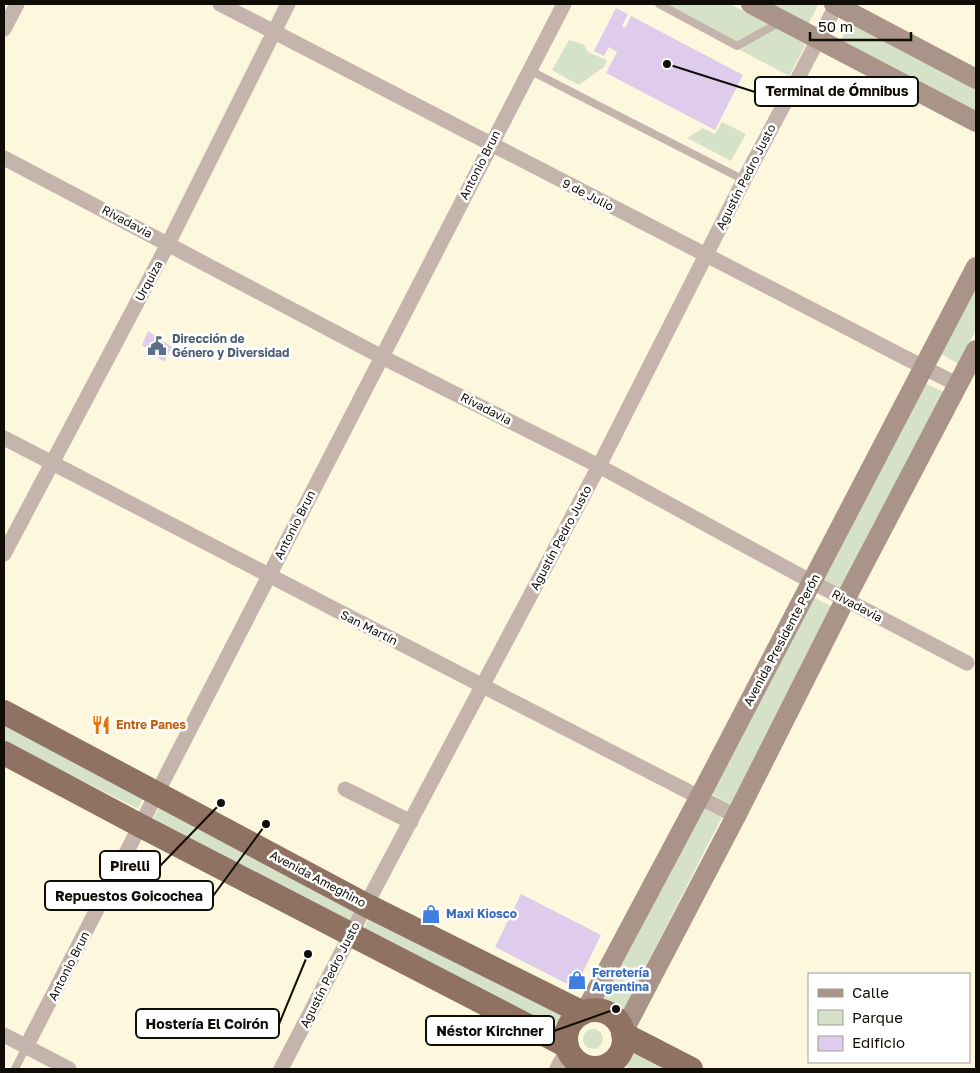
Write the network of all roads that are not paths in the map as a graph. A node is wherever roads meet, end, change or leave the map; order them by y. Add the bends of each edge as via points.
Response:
1 (17, 4) edge
2 (220, 4) edge
3 (288, 4) edge
4 (564, 4) edge
5 (659, 4) edge
6 (751, 4) edge
7 (835, 4) edge
8 (782, 20) junction
9 (4, 29) edge
10 (273, 31) junction
11 (818, 39) junction
12 (529, 70) junction
13 (976, 79) edge
14 (976, 122) edge
15 (491, 144) junction
16 (4, 158) edge
17 (744, 180) junction
18 (168, 244) junction
19 (706, 255) junction
20 (976, 267) edge
21 (976, 350) edge
22 (382, 357) junction
23 (923, 367) junction
24 (958, 385) junction
25 (4, 438) edge
26 (52, 464) junction
27 (599, 466) junction
28 (4, 554) edge
29 (269, 576) junction
30 (812, 582) junction
31 (845, 600) junction
32 (967, 663) dead end
33 (482, 686) junction
34 (4, 712) edge
35 (4, 753) edge
36 (346, 788) dead end
37 (157, 794) junction
38 (699, 798) junction
39 (736, 816) junction
40 (411, 822) junction
41 (141, 826) junction
42 (366, 905) junction
43 (352, 936) junction
44 (584, 1013) junction
45 (623, 1033) junction
46 (4, 1035) edge
47 (26, 1047) junction
48 (565, 1055) edge
49 (610, 1067) edge
50 (15, 1069) edge
51 (69, 1069) edge
52 (282, 1069) edge
53 (691, 1069) edge

1 - 9 street
2 - 10 street, 9 de Julio
3 - 10 street, Urquiza
4 - 12 street, Antonio Brun
5 - 8 lane via 737,46
6 - 8 main road
7 - 11 street, Agustín Pedro Justo
7 - 13 main road
8 - 11 main road
10 - 15 street, 9 de Julio
10 - 18 street, Urquiza
11 - 14 main road
11 - 17 street, Agustín Pedro Justo
12 - 15 street, Antonio Brun
12 - 17 lane
15 - 19 street, 9 de Julio
15 - 22 street, Antonio Brun
16 - 18 street, Rivadavia
17 - 19 street, Agustín Pedro Justo
18 - 22 street, Rivadavia
18 - 26 street, Urquiza
19 - 23 street, 9 de Julio
19 - 27 street, Agustín Pedro Justo
20 - 23 main road, Avenida Presidente Perón
21 - 24 main road
22 - 27 street, Rivadavia
22 - 29 street, Antonio Brun
23 - 24 street, 9 de Julio
23 - 30 main road, Avenida Presidente Perón
24 - 31 main road
25 - 26 street, San Martín
26 - 28 street, Urquiza
26 - 29 street, San Martín
27 - 30 street, Rivadavia
27 - 33 street, Agustín Pedro Justo
29 - 33 street, San Martín
29 - 37 street, Antonio Brun
30 - 31 street, Rivadavia
30 - 38 main road, Avenida Presidente Perón
31 - 32 street, Rivadavia
31 - 39 main road
33 - 38 street, San Martín
33 - 40 street, Agustín Pedro Justo
34 - 37 highway, Avenida Ameghino
35 - 41 highway
36 - 40 street
37 - 41 street, Antonio Brun
37 - 42 highway, Avenida Ameghino
38 - 39 street, San Martín
38 - 44 main road, Avenida Presidente Perón
39 - 45 main road
40 - 42 street, Agustín Pedro Justo
41 - 43 highway
41 - 47 street, Antonio Brun
42 - 43 street, Agustín Pedro Justo
42 - 44 highway, Avenida Ameghino
43 - 48 highway
43 - 52 street, Agustín Pedro Justo
44 - 45 highway via 606,1012 614,1017
44 - 48 highway via 568,1028
45 - 49 highway via 621,1052
45 - 53 highway
46 - 47 street
47 - 50 lane
47 - 51 street
48 - 49 highway via 587,1067

